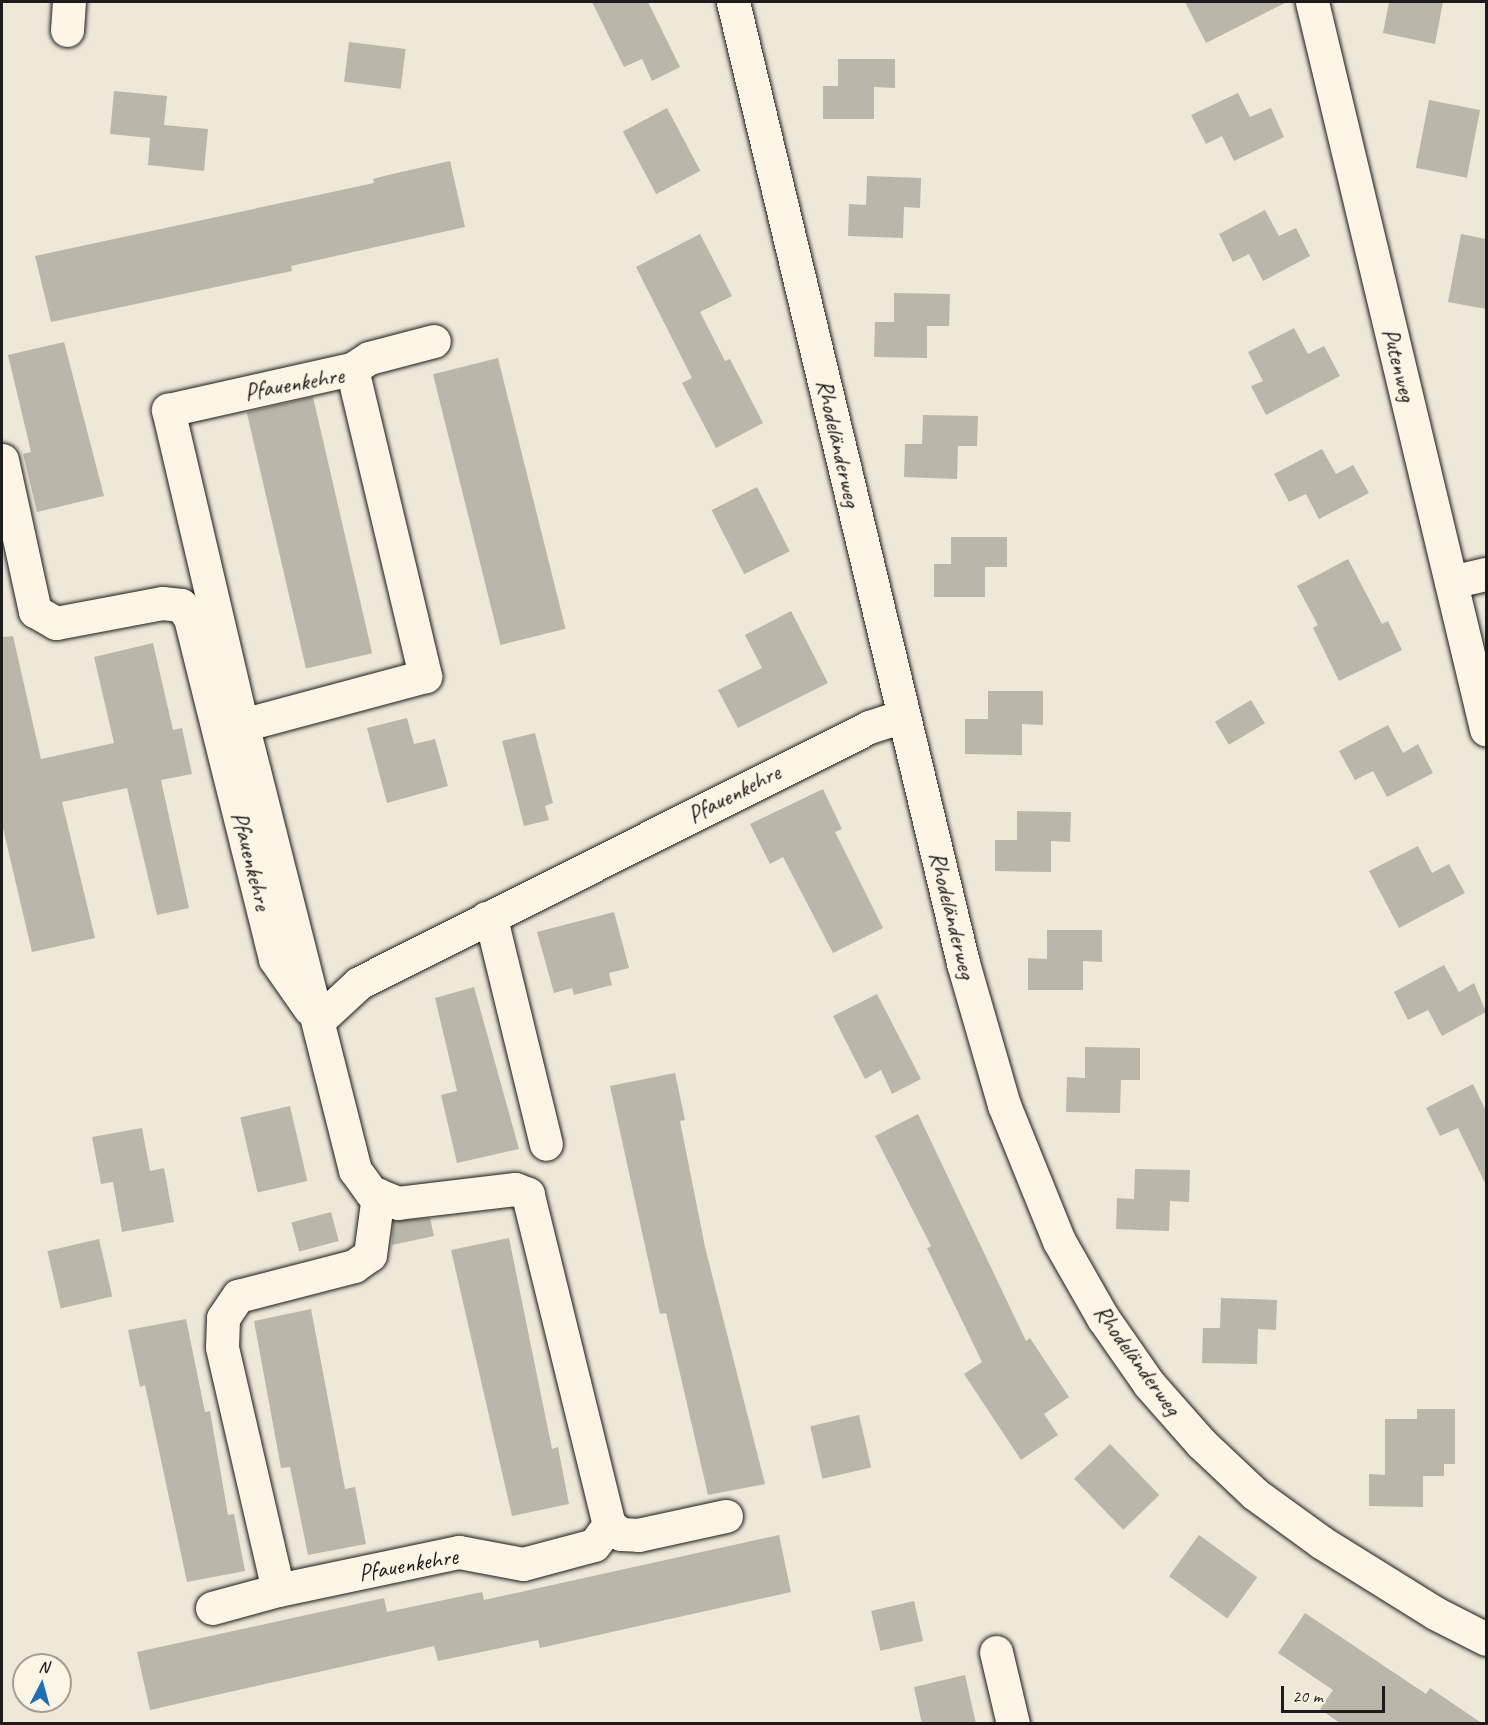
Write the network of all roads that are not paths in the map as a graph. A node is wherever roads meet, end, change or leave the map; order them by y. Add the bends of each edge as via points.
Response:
1 (733, 2) edge
2 (1312, 2) edge
3 (434, 342) dead end
4 (352, 369) junction
5 (2, 460) edge
6 (1486, 574) edge
7 (1451, 582) junction
8 (903, 716) junction
9 (242, 725) junction
10 (1486, 729) edge
11 (486, 918) junction
12 (319, 1020) junction
13 (546, 1144) dead end
14 (378, 1195) junction
15 (726, 1516) dead end
16 (609, 1525) junction
17 (278, 1590) junction
18 (212, 1608) dead end
19 (1486, 1639) edge
20 (996, 1652) dead end
21 (1012, 1724) edge

1 - 8 street, Rhodeländerweg
2 - 7 street, Putenweg
3 - 4 street via 369,358
4 - 9 street, Pfauenkehre via 425,676
4 - 9 street, Pfauenkehre via 168,411
5 - 12 street, Pfauenkehre via 35,611 56,623 162,603 182,605 190,618 275,959 285,978
6 - 7 street
7 - 10 street, Putenweg
8 - 11 street, Pfauenkehre via 869,726
8 - 19 street, Rhodeländerweg via 963,963 1004,1105 1059,1241 1103,1318 1149,1384 1201,1443 1255,1494 1321,1542 1434,1613
9 - 12 street, Pfauenkehre
11 - 12 street, Pfauenkehre via 359,983
11 - 13 street via 494,931
12 - 14 street, Pfauenkehre via 355,1170
14 - 16 street via 398,1203 515,1189 528,1194
14 - 17 street via 370,1255 354,1266 238,1296 223,1317 222,1347
15 - 16 street via 638,1535 621,1534
16 - 17 street, Pfauenkehre via 594,1545 524,1564 459,1552
17 - 18 street, Pfauenkehre
20 - 21 street

